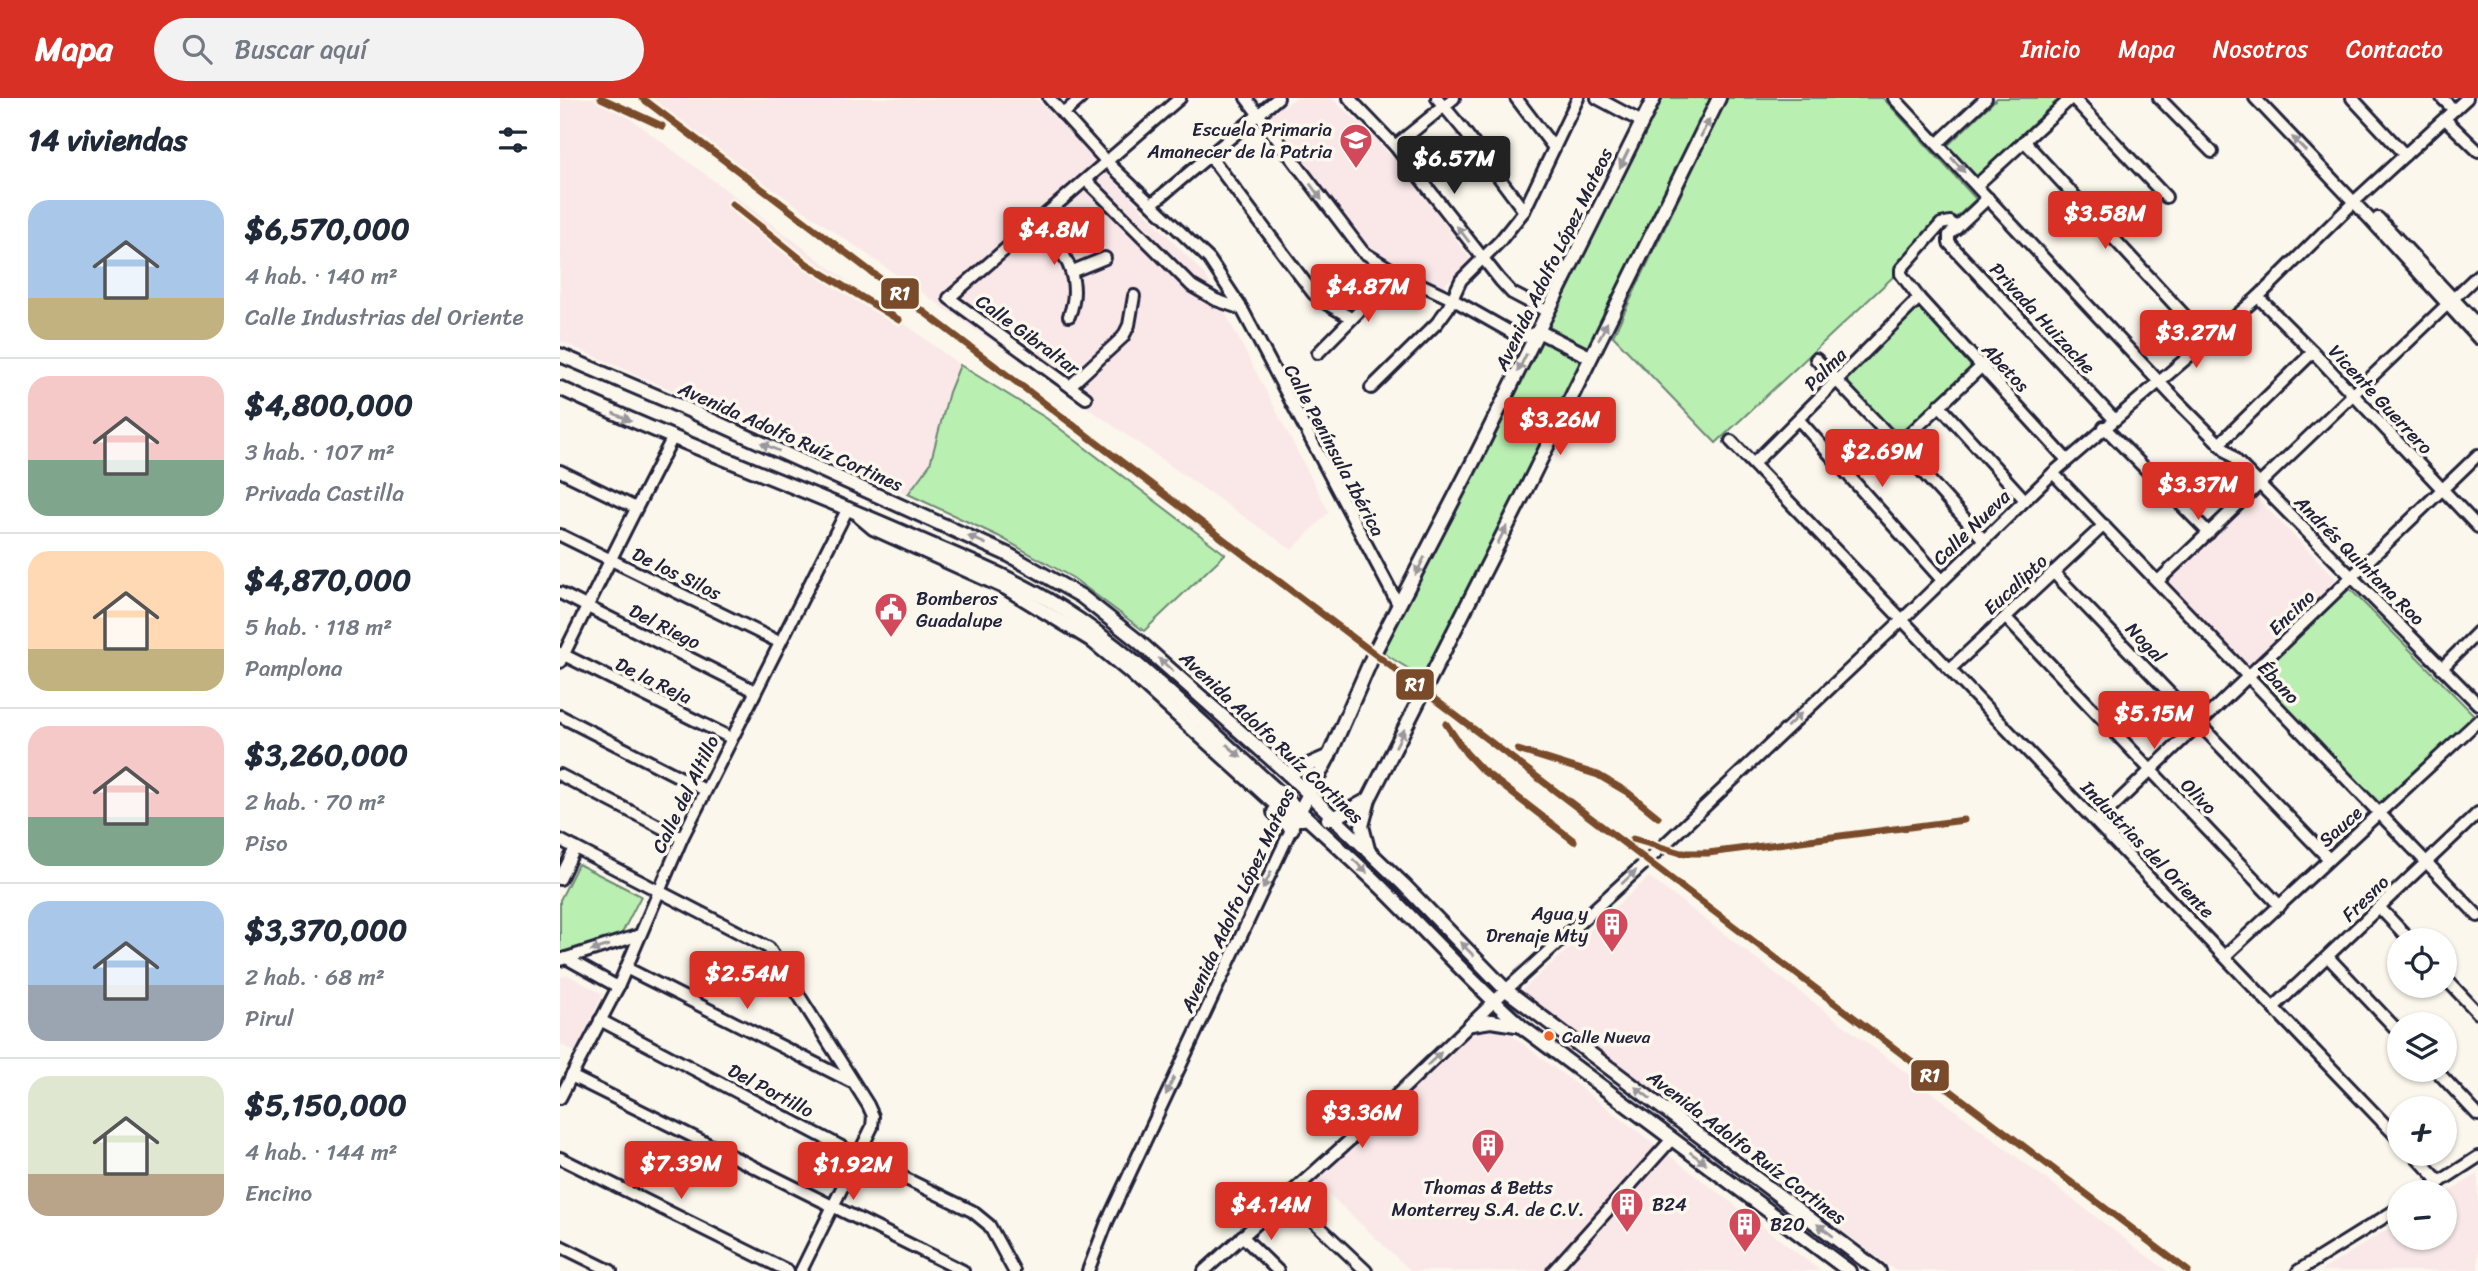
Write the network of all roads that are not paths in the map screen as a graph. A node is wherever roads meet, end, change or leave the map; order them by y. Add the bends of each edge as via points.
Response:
1 (1049, 98) edge
2 (1081, 98) edge
3 (1180, 98) edge
4 (1246, 98) edge
5 (1278, 98) edge
6 (1349, 98) edge
7 (1454, 98) edge
8 (1516, 98) edge
9 (1578, 98) edge
10 (1597, 98) edge
11 (1654, 98) edge
12 (1719, 98) edge
13 (1894, 98) edge
14 (1986, 98) edge
15 (2072, 98) edge
16 (2160, 98) edge
17 (2255, 98) edge
18 (2352, 98) edge
19 (2442, 98) edge
20 (2467, 98) edge
21 (1441, 102) edge
22 (2454, 110) junction
23 (1063, 114) junction
24 (1259, 114) junction
25 (2445, 119) junction
26 (1642, 122) junction
27 (2024, 141) junction
28 (1938, 143) junction
29 (1395, 146) junction
30 (1554, 148) junction
31 (2478, 151) edge
32 (2211, 152) dead end
33 (2405, 155) junction
34 (1210, 156) junction
35 (1106, 161) junction
36 (1086, 180) junction
37 (1977, 185) junction
38 (2166, 197) dead end
39 (1988, 198) junction
40 (2356, 200) junction
41 (1153, 203) junction
42 (1524, 211) junction
43 (1039, 221) junction
44 (1957, 228) junction
45 (1105, 258) dead end
46 (1483, 259) junction
47 (1073, 271) junction
48 (1397, 274) junction
49 (2478, 275) edge
50 (1134, 296) dead end
51 (2258, 297) junction
52 (1919, 298) junction
53 (1452, 299) junction
54 (2450, 302) junction
55 (1242, 309) junction
56 (1548, 312) junction
57 (1069, 316) dead end
58 (1352, 318) junction
59 (2478, 325) edge
60 (1538, 331) junction
61 (2478, 338) edge
62 (2207, 341) junction
63 (2313, 352) junction
64 (1318, 353) dead end
65 (560, 355) edge
66 (1590, 357) junction
67 (1816, 359) dead end
68 (1982, 366) junction
69 (1837, 381) junction
70 (2158, 381) junction
71 (1070, 386) junction
72 (560, 388) edge
73 (1371, 388) dead end
74 (2353, 394) junction
75 (1086, 398) dead end
76 (1939, 405) junction
77 (2114, 419) junction
78 (1798, 420) junction
79 (2104, 427) junction
80 (672, 439) junction
81 (1731, 441) dead end
82 (2219, 444) junction
83 (1898, 445) junction
84 (2478, 455) edge
85 (2067, 460) junction
86 (1754, 463) junction
87 (560, 471) edge
88 (2053, 473) junction
89 (2260, 484) junction
90 (2442, 490) junction
91 (2024, 499) junction
92 (636, 508) junction
93 (851, 509) junction
94 (2104, 525) junction
95 (2478, 527) edge
96 (2209, 533) junction
97 (560, 535) edge
98 (1983, 539) junction
99 (610, 559) junction
100 (2053, 572) junction
101 (2353, 577) junction
102 (1941, 579) junction
103 (2158, 581) junction
104 (560, 593) edge
105 (1399, 606) junction
106 (588, 607) junction
107 (2006, 618) junction
108 (1903, 619) junction
109 (2478, 632) edge
110 (779, 642) junction
111 (561, 656) edge
112 (2442, 668) junction
113 (1950, 669) junction
114 (2249, 676) junction
115 (755, 691) junction
116 (2478, 705) edge
117 (560, 716) edge
118 (2478, 721) edge
119 (2200, 723) junction
120 (732, 738) junction
121 (1329, 756) junction
122 (2151, 771) junction
123 (1287, 774) junction
124 (560, 775) edge
125 (705, 790) junction
126 (1308, 793) junction
127 (1368, 799) junction
128 (2478, 813) edge
129 (2380, 814) junction
130 (1333, 818) junction
131 (1299, 820) junction
132 (2098, 821) junction
133 (682, 838) junction
134 (560, 840) edge
135 (575, 848) junction
136 (1370, 853) junction
137 (2329, 859) junction
138 (2427, 862) junction
139 (560, 879) edge
140 (659, 890) junction
141 (2280, 906) junction
142 (2380, 908) junction
143 (2478, 916) edge
144 (2399, 928) edge
145 (640, 935) junction
146 (2225, 956) junction
147 (2328, 957) junction
148 (563, 959) edge
149 (626, 968) junction
150 (618, 986) junction
151 (1506, 990) junction
152 (2457, 991) edge
153 (1494, 1002) junction
154 (2274, 1007) junction
155 (2478, 1013) edge
156 (2387, 1019) edge
157 (600, 1020) junction
158 (1472, 1024) junction
159 (1522, 1027) junction
160 (571, 1076) junction
161 (853, 1082) junction
162 (2447, 1082) edge
163 (560, 1098) edge
164 (2478, 1115) edge
165 (2387, 1126) edge
166 (1672, 1139) junction
167 (859, 1156) junction
168 (2478, 1157) edge
169 (560, 1158) edge
170 (2425, 1166) edge
171 (2438, 1180) edge
172 (2443, 1180) edge
173 (1288, 1197) junction
174 (832, 1207) junction
175 (2387, 1215) edge
176 (1242, 1236) junction
177 (560, 1246) edge
178 (611, 1271) edge
179 (788, 1271) edge
180 (801, 1271) edge
181 (963, 1271) edge
182 (1014, 1271) edge
183 (1088, 1271) edge
184 (1204, 1271) edge
185 (1278, 1271) edge
186 (1366, 1271) edge
187 (1553, 1271) edge
188 (1849, 1271) edge
189 (1879, 1271) edge
190 (2298, 1271) edge

1 - 23 street, Calle Península Ibérica
2 - 23 street
3 - 35 street
4 - 24 street
5 - 24 street
6 - 29 street
7 - 21 street
8 - 30 street
9 - 30 street
10 - 26 street
11 - 26 main road, Avenida Adolfo López Mateos
66 -> 12 main road
13 - 28 street, Andrés Quintana Roo
14 - 28 street
15 - 27 street
15 - 38 street
16 - 32 street
40 -> 17 street
18 - 33 street
19 - 22 street
20 - 22 street, Calle Nueva
21 - 29 street
21 - 42 street
22 - 25 street, Calle Nueva
23 - 35 street, Calle Península Ibérica
24 - 34 street
24 -> 48 street via 1353,241
25 - 31 street
25 - 33 street, Calle Nueva
26 -> 56 main road, Avenida Adolfo López Mateos
27 - 37 street
27 - 62 street
28 -> 37 street, Andrés Quintana Roo
46 -> 29 street
30 - 42 street
33 - 40 street, Calle Nueva
34 - 41 street
34 - 58 street via 1313,293
35 - 36 street
35 - 41 street, Calle Península Ibérica
36 - 43 street
36 - 55 street via 1192,286
37 - 39 street, Andrés Quintana Roo
39 - 44 street
39 - 70 street, Andrés Quintana Roo
40 - 51 street, Calle Nueva
40 - 54 street
41 - 55 street, Calle Península Ibérica via 1209,259
42 - 46 street
43 - 47 street
43 - 71 street, Calle Gibraltar via 949,298
44 - 52 street, Abetos via 1950,222 1941,224 1901,269
44 - 77 street, Privada Huizache via 1949,243
45 - 47 street
46 - 53 street via 1461,279
46 - 56 street via 1512,293
47 - 57 street via 1075,298
48 - 53 street
48 - 58 street
49 - 54 street
50 - 71 street via 1123,337
51 - 62 street, Calle Nueva
51 - 63 street, Vicente Guerrero
52 - 68 street, Abetos
52 - 69 street, Palma
53 - 60 street via 1514,334 1524,337
53 - 73 street via 1437,323
54 - 59 street
54 - 61 street
54 - 74 street
55 - 105 street, Calle Península Ibérica
56 - 60 main road, Avenida Adolfo López Mateos
58 - 64 street
60 - 66 main road
60 -> 105 main road, Avenida Adolfo López Mateos
62 - 70 street, Calle Nueva
63 - 74 street, Vicente Guerrero
63 - 82 street
123 -> 65 main road, Avenida Adolfo Ruíz Cortines via 1138,640 1050,577
127 -> 66 main road
67 - 69 street
68 - 76 street
68 - 85 street, Abetos
69 - 78 street, Palma
69 - 83 street
70 - 77 street, Calle Nueva
70 - 82 street, Andrés Quintana Roo
71 - 75 street, Calle Gibraltar
72 -> 80 main road, Avenida Adolfo Ruíz Cortines
74 - 89 street
74 - 90 street, Vicente Guerrero
76 - 83 street
76 - 91 street
77 - 79 street, Calle Nueva
78 - 86 street, Palma
78 - 102 street
79 - 85 street, Calle Nueva
79 - 96 street
80 - 92 street
80 - 93 main road, Avenida Adolfo Ruíz Cortines
81 - 86 street, Industrias del Oriente
82 - 89 street, Andrés Quintana Roo
83 - 98 street
84 - 90 street, Encino
85 - 88 street, Calle Nueva
86 - 108 street, Industrias del Oriente
87 - 92 street
88 - 91 street, Calle Nueva
88 - 94 street, Ébano
89 - 96 street
89 - 101 street, Andrés Quintana Roo
90 - 95 street, Vicente Guerrero
90 - 101 street, Encino
91 - 98 street, Calle Nueva
92 - 99 street
93 - 110 street, Calle del Altillo
93 - 131 main road, Avenida Adolfo Ruíz Cortines via 873,528 1006,588 1091,640 1282,810
93 -> 131 main road, Avenida Adolfo Ruíz Cortines via 1010,579 1060,607 1135,662
94 - 100 street, Eucalipto
94 - 103 street, Ébano
96 - 103 street
97 - 99 street, De los Silos
98 - 102 street, Calle Nueva
99 - 106 street
99 - 110 street, De los Silos
100 - 107 street, Eucalipto
100 - 119 street, Nogal
101 - 112 street, Andrés Quintana Roo
101 - 114 street, Encino
102 - 108 street, Calle Nueva
103 - 114 street, Ébano
104 - 106 street, Del Riego
105 - 121 main road, Avenida Adolfo López Mateos
106 - 111 street
106 - 115 street, Del Riego
107 - 113 street, Eucalipto
107 - 122 street, Olivo
108 - 113 street, Industrias del Oriente
151 -> 108 street, Calle Nueva
109 - 112 street
110 - 115 street, Calle del Altillo
111 - 120 street, De la Reja
112 - 116 street, Andrés Quintana Roo
113 - 132 street, Industrias del Oriente
114 - 119 street, Encino
114 - 129 street, Ébano
115 - 120 street, Calle del Altillo
117 - 125 street
118 - 129 street, Sauce
119 - 122 street, Encino
119 - 137 street, Nogal
120 - 125 street, Calle del Altillo
121 - 123 main road
121 - 126 main road, Avenida Adolfo López Mateos
122 - 132 street, Encino
122 - 141 street, Olivo
123 - 126 main road, Avenida Adolfo Ruíz Cortines
124 - 133 street
125 - 133 street, Calle del Altillo
126 - 130 main road, Avenida Adolfo Ruíz Cortines
126 - 131 main road, Avenida Adolfo López Mateos
127 - 130 main road
127 - 136 main road via 1362,826
128 - 138 street, Fresno
129 - 137 street, Sauce
129 - 138 street, Ébano
130 - 131 main road
130 - 136 main road, Avenida Adolfo Ruíz Cortines
131 -> 153 main road, Avenida Adolfo Ruíz Cortines via 1396,902
131 -> 183 street, Avenida Adolfo López Mateos via 1112,1210
132 - 146 street, Industrias del Oriente
133 - 140 street, Calle del Altillo
134 - 135 street
135 - 139 street
135 - 140 street
151 -> 136 main road, Avenida Adolfo Ruíz Cortines
137 - 141 street, Sauce
138 - 142 street, Fresno
138 - 143 street, Ébano
140 - 145 street, Calle del Altillo
140 - 161 street via 769,948
141 - 146 street, Sauce
142 - 144 street
142 - 147 street, Fresno
145 -> 148 street
145 - 149 street, Calle del Altillo
146 - 154 street, Industrias del Oriente
147 - 154 street, Fresno
147 - 156 street
148 - 150 street
149 - 150 street, Calle del Altillo
149 - 161 street
150 - 157 street, Calle del Altillo
151 - 153 street, Calle Nueva
189 -> 151 main road, Avenida Adolfo Ruíz Cortines
152 - 155 street
153 - 158 street, Calle Nueva
153 - 159 main road, Avenida Adolfo Ruíz Cortines
154 - 165 street, Industrias del Oriente
157 - 160 street, Calle del Altillo
157 - 167 street, Del Portillo
158 - 159 main road via 1502,1021
173 -> 158 street, Calle Nueva
159 - 166 main road, Avenida Adolfo Ruíz Cortines
160 - 163 street, Calle del Altillo
160 - 174 street
161 - 167 street via 873,1116
162 - 164 street
166 - 187 street
166 -> 188 main road, Avenida Adolfo Ruíz Cortines
167 - 174 street
167 - 182 street, Del Portillo via 972,1210 989,1225
168 - 172 street
169 - 179 street
170 - 171 street
173 - 176 street, Calle Nueva
173 - 186 street
174 - 180 street
174 - 181 street
175 - 190 street
176 - 184 street, Calle Nueva
176 - 185 street
177 - 178 street

